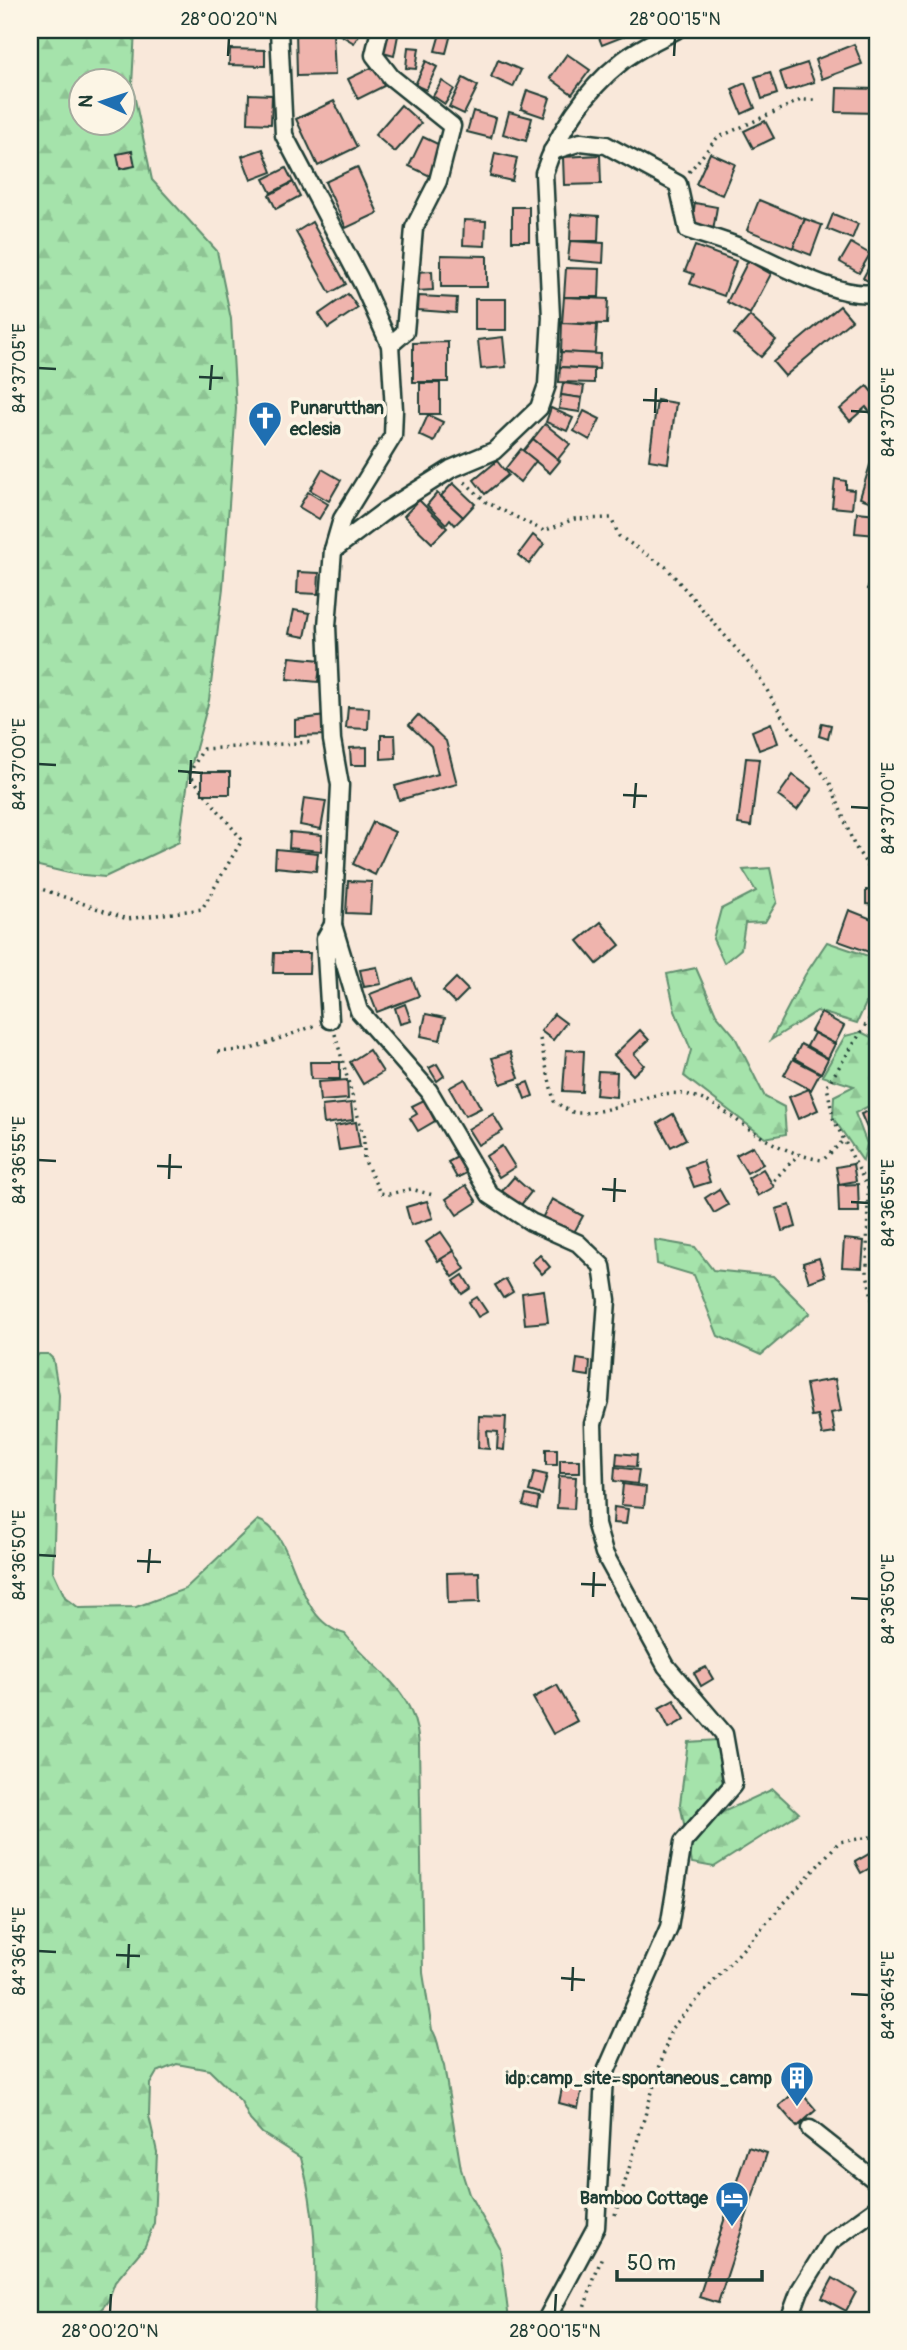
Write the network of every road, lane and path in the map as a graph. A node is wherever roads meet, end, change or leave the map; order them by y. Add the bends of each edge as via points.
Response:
1 (279, 30) edge
2 (380, 30) edge
3 (676, 30) edge
4 (817, 100) dead end
5 (552, 151) junction
6 (678, 184) junction
7 (877, 292) edge
8 (390, 345) junction
9 (451, 469) junction
10 (333, 550) junction
11 (332, 740) junction
12 (877, 880) edge
13 (30, 885) edge
14 (333, 925) junction
15 (877, 1007) edge
16 (330, 1020) junction
17 (540, 1039) dead end
18 (219, 1052) dead end
19 (843, 1141) junction
20 (799, 1154) junction
21 (775, 1180) dead end
22 (433, 1195) dead end
23 (877, 1322) edge
24 (877, 1836) edge
25 (810, 2129) dead end
26 (877, 2182) edge
27 (877, 2208) edge
28 (615, 2216) dead end
29 (602, 2255) dead end
30 (547, 2320) edge
31 (580, 2320) edge
32 (789, 2320) edge

1 - 8 street via 284,135
2 - 8 street via 374,55 391,77 452,126 438,181 414,228 405,332
3 - 5 street via 621,61 594,88
4 - 6 path via 801,100 717,138
5 - 6 street via 581,142 606,145
5 - 9 street via 544,173 551,317 547,385 538,408 494,451
6 - 7 street via 688,230 797,275 854,291
8 - 10 street via 393,436 342,519
9 - 10 street
9 - 12 path via 486,502 544,531 575,519 611,519 618,536 666,567 757,673 831,785 854,845
10 - 11 street via 327,626
11 - 13 path via 203,749 189,774 242,840 202,909 127,919
11 - 14 street via 340,785
14 - 16 street via 325,939
14 - 30 street via 359,1011 429,1091 490,1195 531,1223 578,1243 602,1266 607,1300 600,1400 593,1424 596,1525 604,1553 667,1666 724,1734 733,1785 683,1842 668,1928 604,2076 596,2227
15 - 19 path via 827,1086
16 - 18 path via 251,1049
16 - 22 path via 358,1114 364,1159 380,1193 411,1189
17 - 20 path via 554,1101 576,1113 658,1094 681,1094 705,1099 747,1128
19 - 20 path via 823,1160
19 - 23 path via 868,1188 867,1273
20 - 21 path
24 - 28 path via 839,1842 671,2029
25 - 26 street
27 - 32 street via 830,2242 800,2290
29 - 31 path

